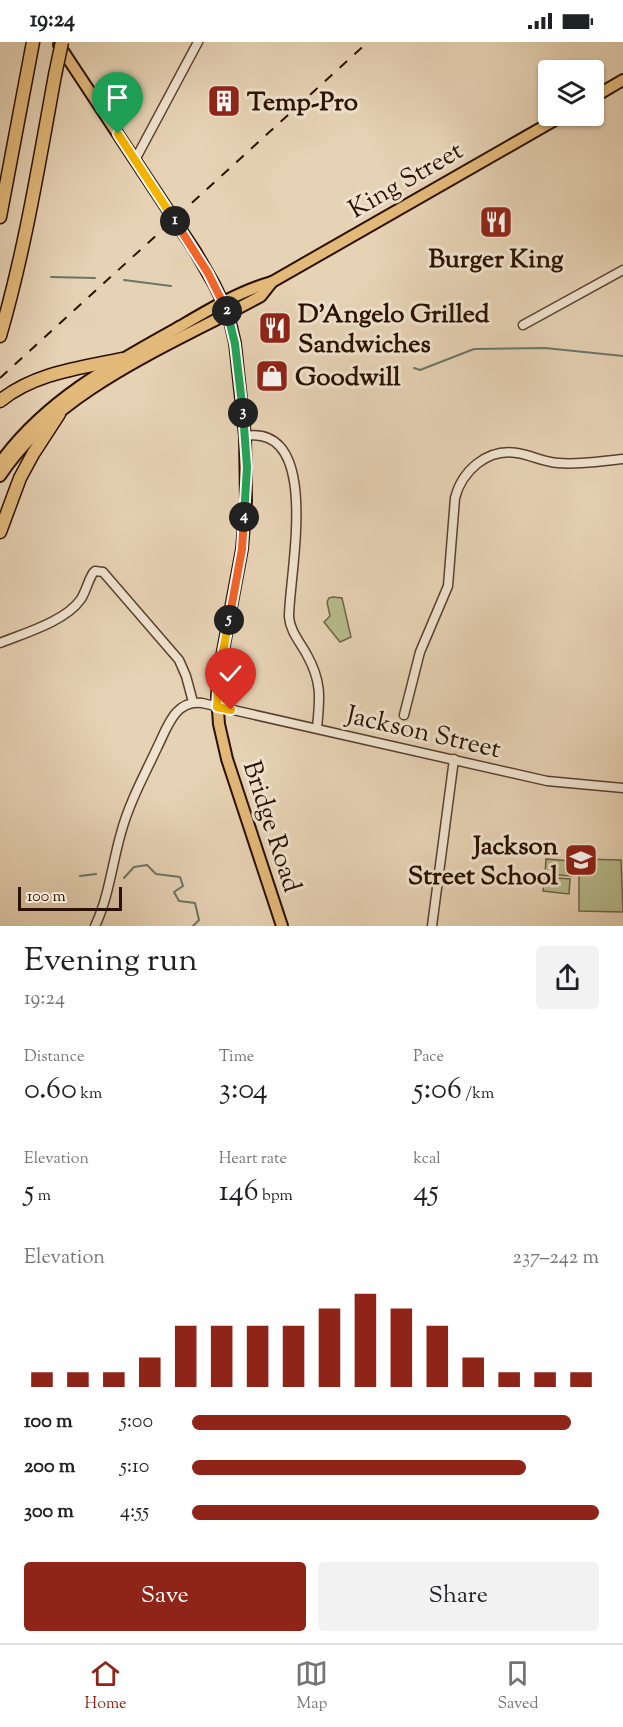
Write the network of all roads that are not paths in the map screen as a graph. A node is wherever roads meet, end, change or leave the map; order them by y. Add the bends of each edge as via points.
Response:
1 (33, 42) edge
2 (57, 42) edge
3 (62, 42) edge
4 (198, 42) edge
5 (623, 80) edge
6 (604, 91) edge
7 (545, 126) edge
8 (135, 160) junction
9 (0, 217) edge
10 (623, 270) edge
11 (225, 308) junction
12 (523, 325) dead end
13 (0, 336) edge
14 (122, 358) junction
15 (0, 401) edge
16 (59, 414) junction
17 (245, 436) junction
18 (623, 459) edge
19 (0, 463) edge
20 (0, 476) edge
21 (0, 532) edge
22 (0, 643) edge
23 (193, 702) junction
24 (217, 707) junction
25 (404, 715) dead end
26 (317, 728) junction
27 (454, 759) junction
28 (623, 788) edge
29 (94, 926) edge
30 (282, 926) edge
31 (432, 926) edge

1 - 9 highway
2 - 8 main road, Bridge Road
3 - 13 highway, bridge via 22,255
4 - 8 street
5 - 6 main road
7 - 11 main road, King Street via 272,282 261,296
8 - 11 main road, Bridge Road via 198,256
10 - 12 street
11 - 14 main road
11 - 16 main road via 85,393
11 - 17 main road, Bridge Road via 235,344
14 - 15 highway via 40,378
14 - 19 main road via 44,414
16 - 20 main road via 29,440
16 - 21 highway via 20,478
17 - 24 main road, Bridge Road via 242,549 219,672
17 - 26 street via 270,439 285,452 291,464 297,504 289,617 319,683
18 - 25 street via 563,464 505,452 482,460 467,473 455,498 448,586 420,652
22 - 23 street via 65,613 81,600 93,573 103,572 179,660
23 - 24 street, Jackson Street
23 - 29 street via 182,706 170,722 136,790
24 - 26 street, Jackson Street
24 - 30 main road, Bridge Road via 227,759
26 - 27 street, Jackson Street
27 - 28 street, Jackson Street via 553,782
27 - 31 street

